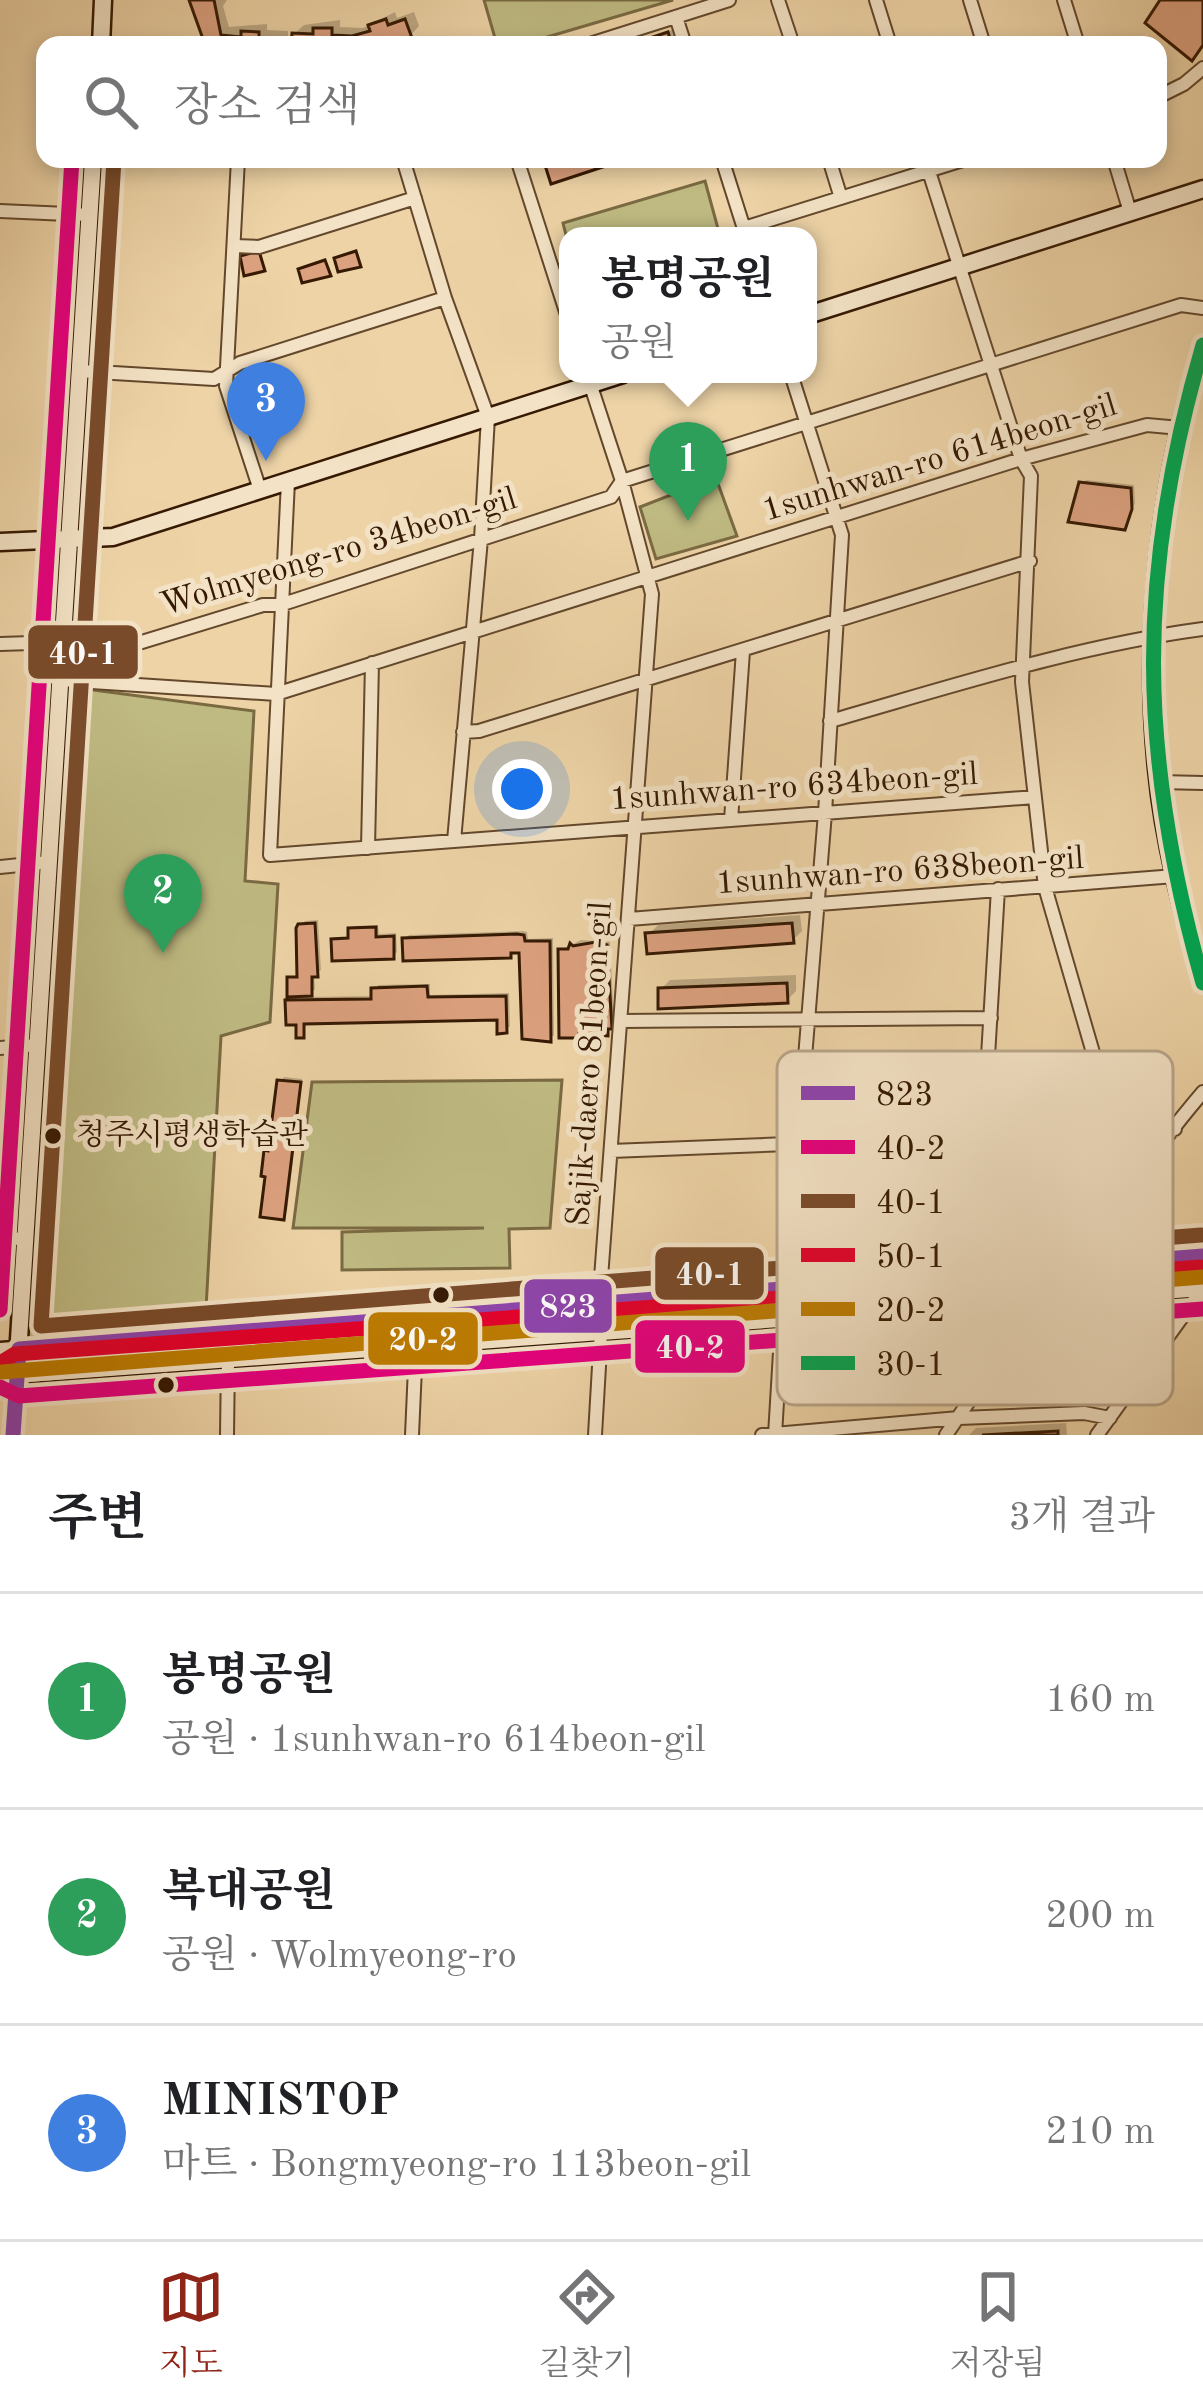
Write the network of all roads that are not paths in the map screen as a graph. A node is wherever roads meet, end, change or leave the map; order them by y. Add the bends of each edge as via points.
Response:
1 (104, 0) edge
2 (730, 0) edge
3 (778, 0) edge
4 (876, 0) edge
5 (970, 0) edge
6 (1064, 0) edge
7 (676, 17) junction
8 (101, 36) edge
9 (616, 36) edge
10 (683, 36) edge
11 (790, 36) edge
12 (887, 36) edge
13 (982, 36) edge
14 (1075, 36) edge
15 (1203, 68) edge
16 (1167, 92) edge
17 (93, 168) edge
18 (238, 168) edge
19 (406, 168) edge
20 (520, 168) edge
21 (725, 168) edge
22 (832, 168) edge
23 (919, 168) edge
24 (928, 168) edge
25 (1117, 168) edge
26 (1201, 189) edge
27 (415, 198) junction
28 (841, 198) junction
29 (0, 211) edge
30 (1130, 212) junction
31 (90, 214) junction
32 (744, 227) edge
33 (760, 227) edge
34 (235, 246) junction
35 (961, 267) junction
36 (559, 290) edge
37 (445, 298) junction
38 (1203, 308) edge
39 (817, 312) edge
40 (1203, 345) edge
41 (991, 365) junction
42 (228, 369) junction
43 (80, 371) junction
44 (1199, 373) edge
45 (578, 383) edge
46 (590, 383) edge
47 (794, 383) edge
48 (488, 417) junction
49 (807, 423) junction
50 (1180, 428) junction
51 (1021, 459) junction
52 (289, 481) junction
53 (622, 481) junction
54 (260, 490) junction
55 (835, 519) junction
56 (70, 539) junction
57 (481, 539) junction
58 (0, 542) edge
59 (1030, 561) junction
60 (647, 575) junction
61 (280, 605) junction
62 (836, 623) junction
63 (1203, 628) edge
64 (471, 632) junction
65 (1155, 635) junction
66 (0, 644) edge
67 (63, 649) junction
68 (743, 651) junction
69 (372, 663) junction
70 (1022, 666) junction
71 (61, 680) junction
72 (647, 680) junction
73 (276, 694) junction
74 (830, 721) junction
75 (463, 731) junction
76 (1159, 782) junction
77 (1203, 783) edge
78 (1035, 797) junction
79 (825, 813) junction
80 (731, 820) junction
81 (636, 827) junction
82 (454, 841) junction
83 (368, 848) junction
84 (50, 862) junction
85 (0, 866) edge
86 (1175, 877) junction
87 (1045, 887) junction
88 (998, 890) junction
89 (818, 905) junction
90 (629, 920) junction
91 (1203, 983) edge
92 (991, 1018) junction
93 (808, 1020) junction
94 (621, 1021) junction
95 (38, 1045) junction
96 (0, 1048) edge
97 (806, 1051) edge
98 (989, 1051) edge
99 (1093, 1051) edge
100 (1203, 1092) edge
101 (1175, 1129) joint
102 (1173, 1132) edge
103 (777, 1145) edge
104 (611, 1151) junction
105 (26, 1238) junction
106 (0, 1240) edge
107 (1203, 1288) edge
108 (1173, 1290) edge
109 (777, 1291) edge
110 (599, 1305) junction
111 (777, 1319) edge
112 (1173, 1330) edge
113 (601, 1332) junction
114 (416, 1346) junction
115 (228, 1359) junction
116 (11, 1362) edge
117 (777, 1401) edge
118 (968, 1405) edge
119 (1119, 1405) edge
120 (959, 1418) junction
121 (1110, 1418) junction
122 (775, 1434) edge
123 (14, 1435) edge
124 (227, 1435) edge
125 (412, 1435) edge
126 (595, 1435) edge
127 (762, 1435) edge
128 (946, 1435) edge
129 (1097, 1435) edge

1 - 8 street
2 - 7 street
3 - 11 street
4 - 12 street
5 - 13 street
6 - 14 street
7 - 9 street
7 - 10 street
15 - 16 street
17 - 31 street
18 - 34 street
19 - 27 street
20 - 36 street
21 - 32 street
22 - 28 street
23 - 28 street
24 - 35 street
25 - 30 street
26 - 30 street
27 - 34 street via 259,247
27 - 37 street
28 - 33 street
29 - 31 street
30 - 35 street
31 - 43 street
34 - 42 street
35 - 39 street
35 - 41 street
37 - 42 street
37 - 48 street
38 - 41 street, Wolmyeong-ro 34beon-gil via 1181,305
40 - 44 street
41 - 49 street, Wolmyeong-ro 34beon-gil
41 - 51 street
42 - 43 street via 214,379
42 - 54 street via 226,386
43 - 56 street
44 - 50 street
45 - 48 street
46 - 53 street, Sajik-daero 81beon-gil
47 - 49 street
48 - 52 street
48 - 57 street
49 - 53 street, Wolmyeong-ro 34beon-gil
49 - 55 street
50 - 51 street, 1sunhwan-ro 614beon-gil via 1147,424
50 - 65 street via 1164,506
51 - 55 street, 1sunhwan-ro 614beon-gil
51 - 59 street via 1031,476
52 - 54 street
52 - 61 street
53 - 57 street, Wolmyeong-ro 34beon-gil via 611,497
53 - 60 street, Sajik-daero 81beon-gil
54 - 56 street via 112,537
55 - 60 street, 1sunhwan-ro 614beon-gil
55 - 62 street via 842,535
56 - 58 street
56 - 67 street
57 - 61 street, Wolmyeong-ro 34beon-gil
57 - 64 street
59 - 62 street
59 - 70 street
60 - 64 street, 1sunhwan-ro 614beon-gil
60 - 72 street, Sajik-daero 81beon-gil
61 - 67 street, Wolmyeong-ro 34beon-gil via 96,656
61 - 73 street
62 - 68 street
62 - 74 street
63 - 65 street
64 - 69 street, 1sunhwan-ro 614beon-gil
64 - 75 street
65 - 70 street
65 - 76 street
66 - 67 street, Wolmyeong-ro 34beon-gil
67 - 71 street
68 - 72 street
68 - 80 street
69 - 73 street, 1sunhwan-ro 614beon-gil
69 - 83 street
70 - 74 street
70 - 78 street
71 - 73 street
71 - 84 street
72 - 75 street
72 - 81 street, Sajik-daero 81beon-gil
73 - 83 street, 1sunhwan-ro 634beon-gil via 270,855
74 - 79 street
75 - 82 street
76 - 77 street
76 - 86 street
78 - 79 street, 1sunhwan-ro 634beon-gil
78 - 87 street
79 - 80 street, 1sunhwan-ro 634beon-gil
79 - 89 street
80 - 81 street, 1sunhwan-ro 634beon-gil
81 - 82 street, 1sunhwan-ro 634beon-gil
81 - 90 street, Sajik-daero 81beon-gil
82 - 83 street, 1sunhwan-ro 634beon-gil
84 - 85 street
84 - 95 street
86 - 87 street, 1sunhwan-ro 638beon-gil
86 - 91 street
87 - 88 street, 1sunhwan-ro 638beon-gil
87 - 99 street
88 - 89 street, 1sunhwan-ro 638beon-gil
88 - 92 street
89 - 90 street, 1sunhwan-ro 638beon-gil
89 - 93 street
90 - 94 street, Sajik-daero 81beon-gil
92 - 93 street
92 - 98 street
93 - 94 street
93 - 97 street
94 - 104 street, Sajik-daero 81beon-gil
95 - 96 street
95 - 105 street
100 - 101 street
101 - 102 street
103 - 104 street
104 - 110 street, Sajik-daero 81beon-gil
105 - 106 street
105 - 116 street
107 - 108 street
107 - 112 street
109 - 110 street
110 - 116 street
111 - 113 street
113 - 114 street
113 - 126 street
114 - 115 street
114 - 125 street
115 - 116 street
115 - 124 street
116 - 123 street
117 - 122 street
118 - 120 street
119 - 121 street
120 - 121 street
120 - 122 street
120 - 128 street
121 - 129 street
122 - 127 street

